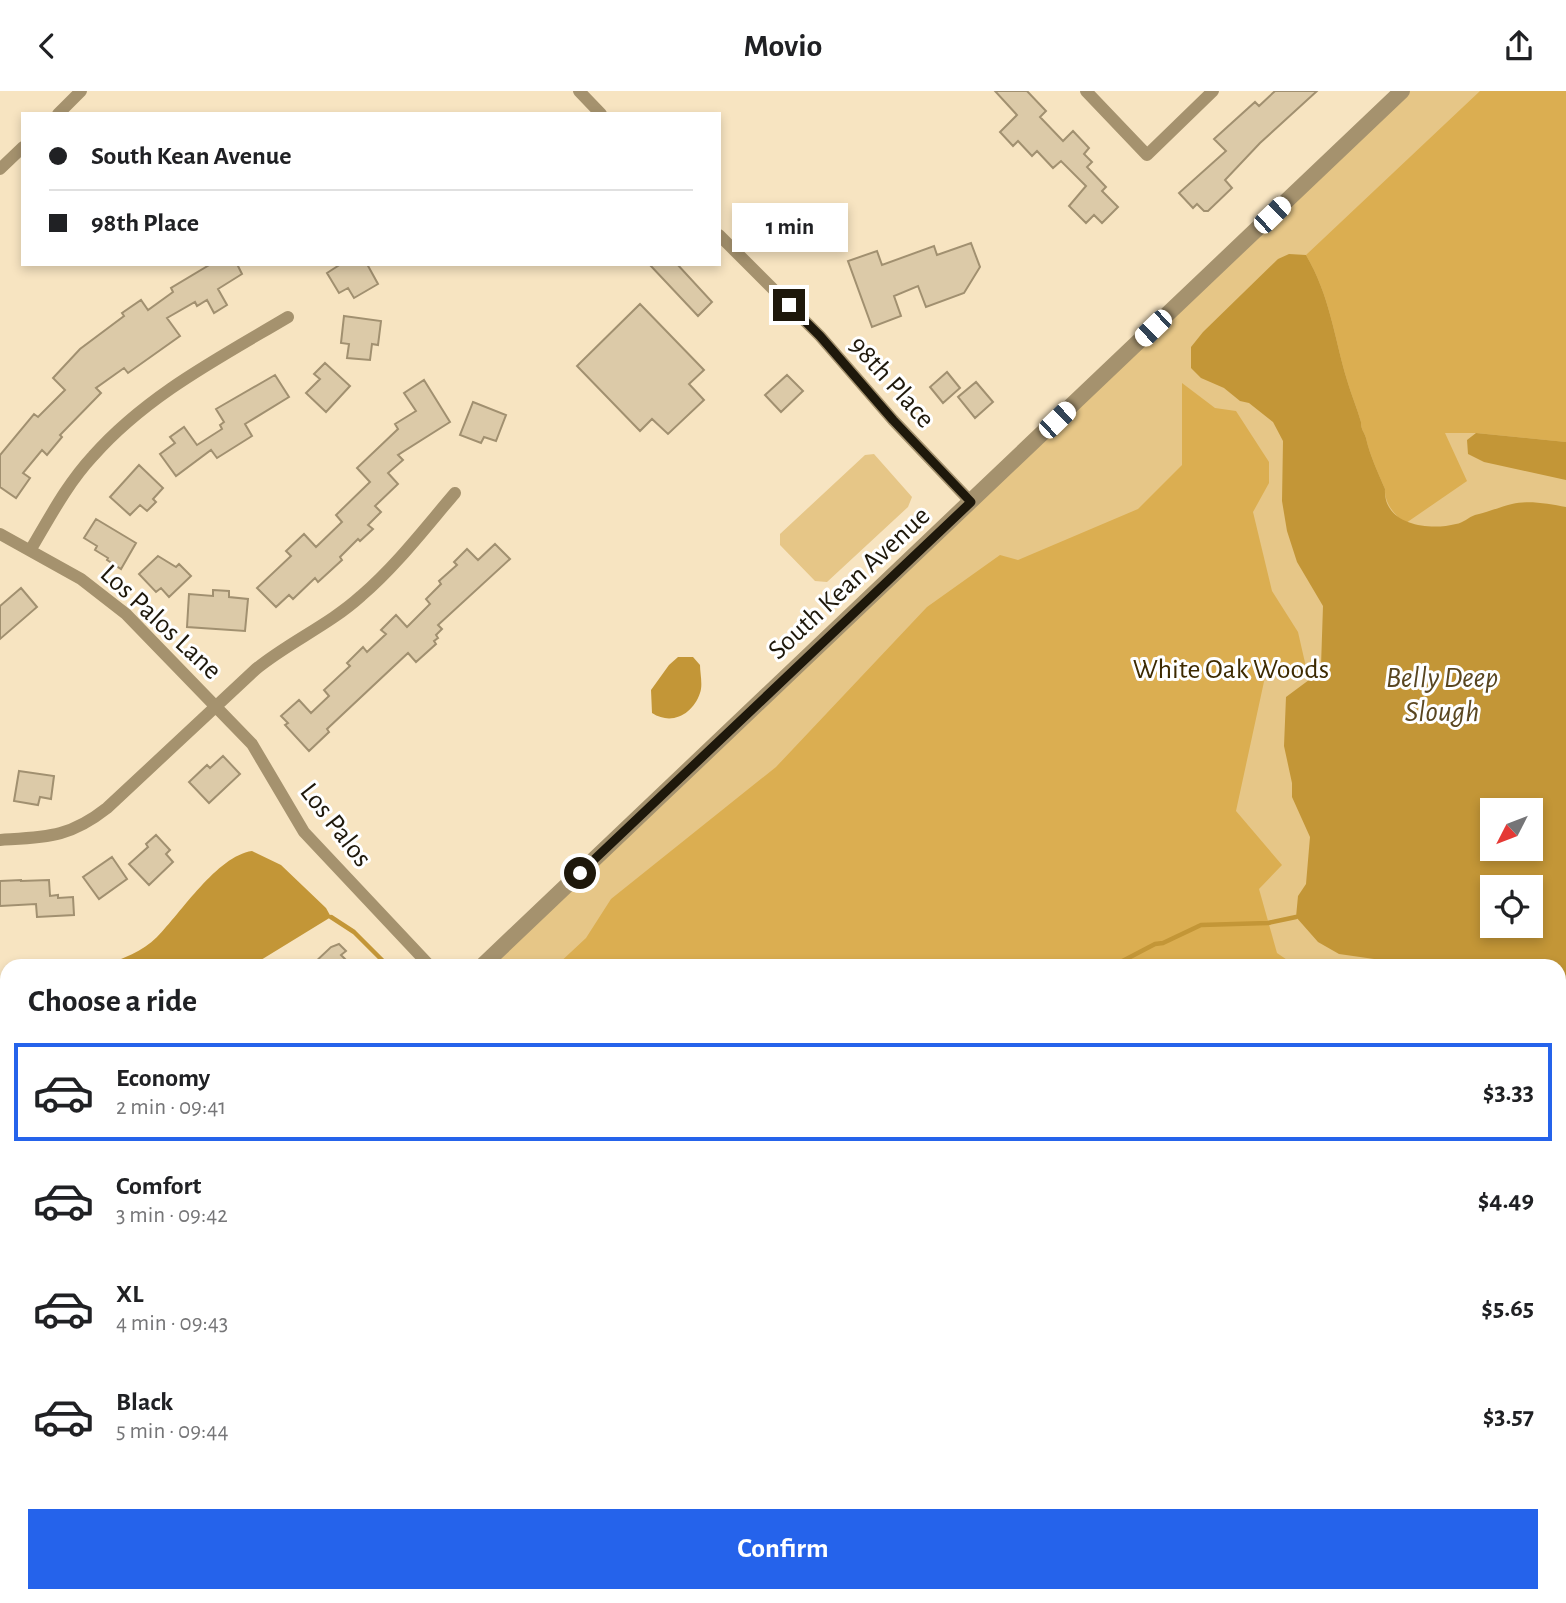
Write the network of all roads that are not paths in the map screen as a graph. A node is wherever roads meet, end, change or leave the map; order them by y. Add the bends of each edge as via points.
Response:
1 (81, 91) edge
2 (579, 91) edge
3 (1086, 91) edge
4 (1213, 91) edge
5 (1391, 95) edge
6 (60, 112) edge
7 (599, 112) edge
8 (21, 149) edge
9 (0, 169) edge
10 (721, 237) edge
11 (288, 317) dead end
12 (455, 493) dead end
13 (971, 502) junction
14 (0, 534) edge
15 (31, 549) junction
16 (216, 705) junction
17 (0, 840) edge
18 (423, 959) edge
19 (489, 959) edge

1 - 6 street
2 - 7 street
3 - 4 street via 1147,155
5 - 13 street, South Kean Avenue
8 - 9 street
10 - 13 street, 98th Place via 820,336
11 - 15 street via 168,389 114,433 74,479
12 - 16 street via 362,596 274,654
13 - 19 street, South Kean Avenue
14 - 15 street, Los Palos Lane
15 - 16 street, Los Palos Lane via 105,595
16 - 17 street via 90,821 51,836
16 - 18 street, Los Palos via 253,744 304,832

